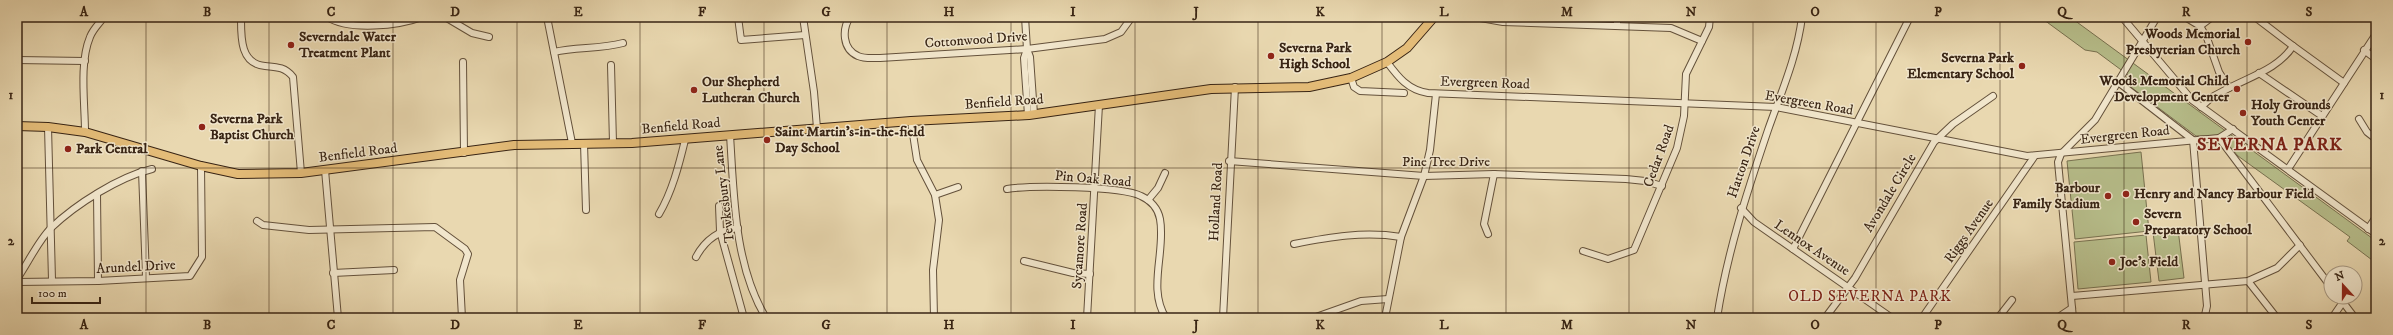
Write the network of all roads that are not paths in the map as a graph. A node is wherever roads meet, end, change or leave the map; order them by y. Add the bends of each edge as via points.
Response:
1 (17, 17) edge
2 (241, 17) edge
3 (327, 17) edge
4 (376, 17) edge
5 (422, 17) edge
6 (445, 17) edge
7 (547, 17) edge
8 (738, 17) edge
9 (803, 17) edge
10 (850, 17) edge
11 (1025, 17) edge
12 (1132, 17) edge
13 (1434, 17) edge
14 (1475, 17) edge
15 (1617, 17) edge
16 (1710, 17) edge
17 (1802, 17) edge
18 (1910, 17) edge
19 (2122, 17) edge
20 (2157, 17) edge
21 (2185, 17) edge
22 (2212, 17) edge
23 (2255, 17) edge
24 (103, 18) edge
25 (1523, 19) edge
26 (17, 21) edge
27 (376, 24) junction
28 (1617, 26) junction
29 (2200, 26) junction
30 (2376, 34) edge
31 (805, 35) junction
32 (489, 37) dead end
33 (1702, 41) junction
34 (2144, 41) junction
35 (623, 44) dead end
36 (2293, 46) junction
37 (1027, 49) junction
38 (2364, 50) junction
39 (554, 52) junction
40 (2376, 59) edge
41 (17, 60) edge
42 (85, 61) junction
43 (463, 62) dead end
44 (1387, 62) junction
45 (611, 66) dead end
46 (2259, 73) junction
47 (1351, 78) junction
48 (2118, 82) junction
49 (2344, 82) junction
50 (1235, 87) junction
51 (2230, 88) junction
52 (1404, 94) dead end
53 (1436, 94) junction
54 (1993, 96) dead end
55 (1684, 102) junction
56 (1099, 104) junction
57 (1776, 107) junction
58 (2201, 107) junction
59 (1031, 115) junction
60 (2322, 116) junction
61 (2359, 119) dead end
62 (911, 121) junction
63 (1857, 124) junction
64 (17, 126) edge
65 (48, 127) junction
66 (817, 128) junction
67 (2234, 129) junction
68 (85, 132) junction
69 (730, 135) junction
70 (2219, 138) junction
71 (1937, 139) junction
72 (2376, 139) edge
73 (685, 140) junction
74 (2193, 140) junction
75 (584, 143) junction
76 (613, 143) junction
77 (572, 144) junction
78 (464, 153) junction
79 (2061, 154) junction
80 (2034, 156) junction
81 (1230, 161) junction
82 (201, 166) junction
83 (152, 169) dead end
84 (2288, 169) junction
85 (325, 170) junction
86 (142, 171) junction
87 (301, 173) junction
88 (1165, 173) dead end
89 (1494, 174) junction
90 (1424, 176) junction
91 (1662, 186) junction
92 (958, 187) dead end
93 (1007, 189) dead end
94 (1096, 190) junction
95 (97, 194) junction
96 (935, 195) junction
97 (1148, 200) junction
98 (719, 206) dead end
99 (1741, 208) junction
100 (586, 210) dead end
101 (659, 214) dead end
102 (2376, 217) edge
103 (257, 222) dead end
104 (738, 228) junction
105 (2368, 228) junction
106 (50, 229) junction
107 (330, 229) junction
108 (720, 231) junction
109 (1488, 234) dead end
110 (2376, 234) edge
111 (1401, 237) junction
112 (1294, 244) dead end
113 (2300, 245) junction
114 (1793, 249) junction
115 (1583, 251) dead end
116 (696, 257) dead end
117 (1024, 261) dead end
118 (394, 270) dead end
119 (333, 273) junction
120 (1090, 274) junction
121 (2323, 276) edge
122 (146, 277) junction
123 (52, 280) junction
124 (17, 281) edge
125 (98, 281) junction
126 (2248, 281) junction
127 (2206, 283) junction
128 (1849, 288) junction
129 (2072, 296) junction
130 (1388, 299) junction
131 (2012, 300) dead end
132 (2338, 305) edge
133 (2345, 305) edge
134 (2072, 308) junction
135 (338, 318) edge
136 (462, 318) edge
137 (744, 318) edge
138 (766, 318) edge
139 (934, 318) edge
140 (1087, 318) edge
141 (1166, 318) edge
142 (1222, 318) edge
143 (1312, 318) edge
144 (1385, 318) edge
145 (1717, 318) edge
146 (1825, 318) edge
147 (1892, 318) edge
148 (1922, 318) edge
149 (1998, 318) edge
150 (2057, 318) edge
151 (2073, 318) edge
152 (2201, 318) edge
153 (2277, 318) edge
154 (2332, 318) edge
155 (2355, 318) edge

1 - 26 street
2 - 87 street via 243,47 248,58 258,65 279,67 293,77
3 - 27 street via 351,25
4 - 27 street
5 - 27 street via 402,23
6 - 32 street via 472,33
7 - 39 street
8 - 31 street via 741,40
9 - 31 street
10 - 37 street, Cottonwood Drive via 844,31 846,44 854,54 864,58
11 - 37 street
12 - 37 street, Cottonwood Drive via 1124,30 1112,38
13 - 44 main road, Benfield Road via 1412,43
14 - 25 street via 1503,22
15 - 28 street
16 - 33 street, Cedar Road via 1709,27
17 - 57 street, Hatton Drive via 1798,45
18 - 63 street
19 - 34 street
20 - 34 street
21 - 29 street
22 - 29 street
23 - 36 street
24 - 42 street via 91,35
25 - 28 street
28 - 33 street via 1671,28
29 - 51 street via 2219,72
30 - 38 street
31 - 66 street
33 - 55 street, Cedar Road via 1686,74
34 - 48 street
34 - 58 street via 2175,82
35 - 39 street
36 - 46 street via 2287,56
36 - 49 street
37 - 59 street via 1030,57
38 - 40 street
38 - 49 street
39 - 77 street
41 - 42 street
42 - 68 street
43 - 78 street
44 - 47 main road, Benfield Road
44 - 53 street, Evergreen Road via 1409,86 1421,92
45 - 76 street
46 - 51 street
46 - 60 street
47 - 50 main road, Benfield Road via 1309,87
47 - 52 street via 1354,87 1360,91
48 - 74 street
48 - 79 street via 2095,120
49 - 60 street
50 - 56 main road, Benfield Road
50 - 81 street, Holland Road
51 - 58 street via 2212,97
53 - 55 street, Evergreen Road
53 - 90 street via 1434,132
54 - 71 street, Avondale Circle via 1954,123
55 - 57 street, Evergreen Road
55 - 91 street, Cedar Road via 1680,136
56 - 59 main road, Benfield Road
56 - 94 street, Sycamore Road
57 - 63 street, Evergreen Road
57 - 99 street, Hatton Drive
58 - 67 street
59 - 62 main road, Benfield Road
60 - 84 street
61 - 72 street via 2367,132
62 - 66 main road, Benfield Road
62 - 96 street via 917,160
63 - 71 street, Evergreen Road
63 - 114 street
64 - 65 main road, Benfield Road
65 - 68 main road, Benfield Road
65 - 106 street
66 - 69 main road, Benfield Road
67 - 70 street, Evergreen Road
67 - 84 street
68 - 82 main road, Benfield Road
69 - 73 main road, Benfield Road
69 - 104 street, Tewkesbury Lane
70 - 74 street, Evergreen Road
70 - 113 street
71 - 80 street, Evergreen Road
71 - 128 street, Avondale Circle
73 - 76 main road, Benfield Road
73 - 101 street
74 - 79 street, Evergreen Road
74 - 127 street
75 - 76 main road, Benfield Road
75 - 77 main road, Benfield Road
75 - 100 street
77 - 78 main road, Benfield Road via 514,145
78 - 85 main road, Benfield Road
79 - 80 street, Evergreen Road
79 - 129 street via 2058,162
80 - 148 street, Riggs Avenue
81 - 90 street, Pine Tree Drive
81 - 142 street, Holland Road
82 - 87 main road, Benfield Road via 238,174
82 - 122 street, Arundel Drive via 202,257 190,276
83 - 86 street
84 - 105 street
85 - 87 main road, Benfield Road
85 - 107 street
86 - 95 street
86 - 122 street
88 - 97 street via 1158,188
89 - 90 street, Pine Tree Drive
89 - 91 street, Pine Tree Drive via 1626,179
89 - 109 street via 1484,224
90 - 111 street
91 - 115 street, Cedar Road via 1634,250 1608,259
92 - 96 street
93 - 94 street, Pin Oak Road via 1034,186
94 - 97 street, Pin Oak Road via 1133,193
94 - 120 street, Sycamore Road
95 - 106 street
95 - 125 street
96 - 139 street via 939,220 933,270
97 - 141 street, Pin Oak Road via 1160,219 1158,297
98 - 108 street
99 - 114 street, Lennox Avenue via 1754,222
99 - 145 street, Hatton Drive
102 - 105 street
103 - 107 street via 263,225
104 - 108 street
104 - 138 street, Tewkesbury Lane via 748,274
105 - 110 street
106 - 123 street
106 - 124 street
107 - 119 street
107 - 136 street via 435,227 468,254 460,280
108 - 116 street via 701,246
108 - 137 street
111 - 112 street via 1339,235
111 - 130 street
113 - 121 street
113 - 126 street via 2277,268
114 - 128 street, Lennox Avenue
117 - 120 street via 1074,273
118 - 119 street
119 - 135 street
120 - 140 street, Sycamore Road
122 - 125 street, Arundel Drive
123 - 124 street, Arundel Drive
123 - 125 street, Arundel Drive
126 - 127 street
126 - 153 street
127 - 129 street
127 - 152 street via 2207,306 2205,315
128 - 146 street, Avondale Circle
128 - 147 street, Lennox Avenue
129 - 134 street
130 - 143 street via 1361,301
130 - 144 street
131 - 149 street
132 - 154 street
133 - 155 street
134 - 150 street
134 - 151 street

